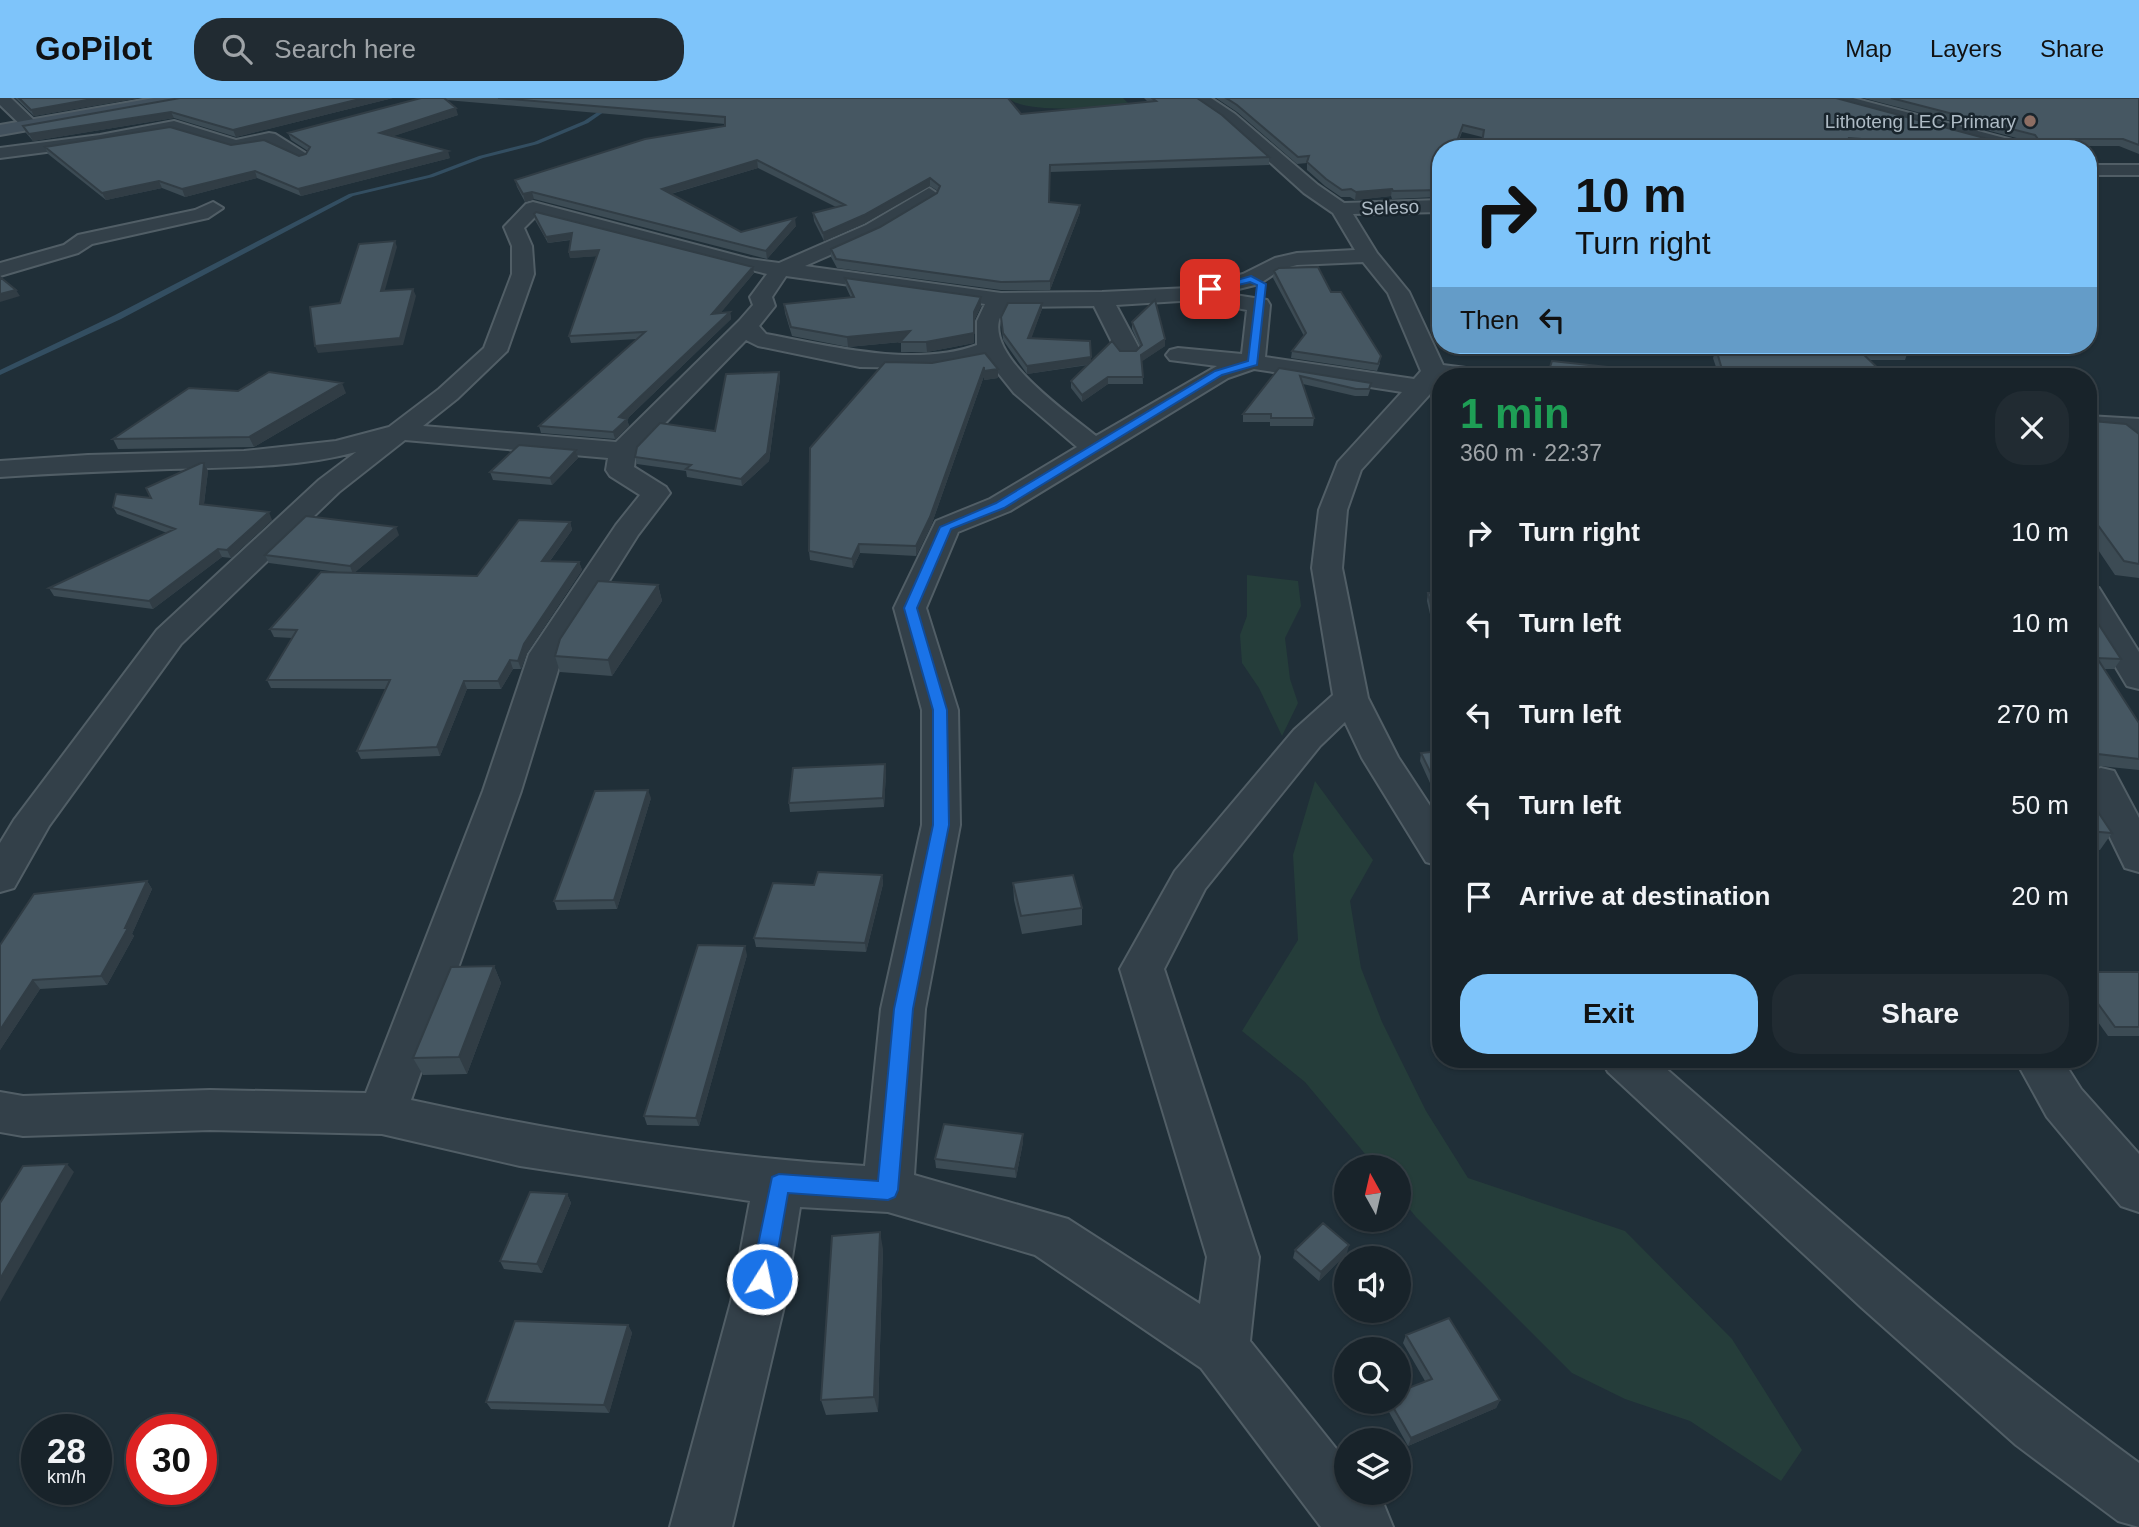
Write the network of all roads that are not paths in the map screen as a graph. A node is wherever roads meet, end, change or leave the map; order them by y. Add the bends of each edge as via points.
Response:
1 (2, 98) edge
2 (181, 98) edge
3 (1200, 98) edge
4 (1835, 98) edge
5 (30, 125) junction
6 (0, 130) edge
7 (296, 132) edge
8 (269, 138) junction
9 (1991, 140) edge
10 (0, 153) edge
11 (301, 156) edge
12 (2097, 170) edge
13 (2139, 170) edge
14 (929, 194) edge
15 (1432, 206) edge
16 (213, 208) dead end
17 (1340, 209) junction
18 (1369, 256) junction
19 (0, 270) edge
20 (780, 270) junction
21 (1251, 279) junction
22 (1189, 295) junction
23 (1102, 299) junction
24 (1001, 300) junction
25 (1259, 305) junction
26 (747, 326) junction
27 (989, 347) junction
28 (1128, 350) edge
29 (1178, 355) dead end
30 (1253, 362) junction
31 (1428, 380) junction
32 (1432, 380) edge
33 (2097, 425) edge
34 (2139, 427) edge
35 (400, 432) junction
36 (1096, 449) junction
37 (623, 452) junction
38 (0, 469) edge
39 (2097, 610) edge
40 (2139, 679) edge
41 (1351, 698) junction
42 (2097, 780) edge
43 (2097, 784) edge
44 (2139, 787) edge
45 (1432, 839) edge
46 (2139, 858) edge
47 (0, 878) edge
48 (1634, 1068) edge
49 (2043, 1068) edge
50 (382, 1114) junction
51 (8, 1123) edge
52 (779, 1184) junction
53 (888, 1190) junction
54 (2139, 1191) edge
55 (1221, 1349) junction
56 (2139, 1500) edge
57 (1355, 1524) edge
58 (701, 1527) edge

1 - 5 street
2 - 5 main road
3 - 17 street
4 - 9 street
5 - 6 main road
7 - 8 street
8 - 10 street via 235,145 174,126
8 - 11 street
12 - 13 street
14 - 20 street via 873,229
15 - 17 street, Seleso
16 - 19 street via 85,239 71,249
17 - 18 street
18 - 21 street via 1297,259 1275,264
18 - 31 street via 1398,292
20 - 24 street
20 - 26 street via 761,297 764,306
20 - 35 street via 704,255 533,208 513,227 522,246 523,274 495,351
21 - 22 street
21 - 25 street via 1261,284
22 - 23 street
22 - 25 street
23 - 24 street
23 - 28 street
24 - 27 street via 992,307 987,326
25 - 30 street
26 - 27 street via 758,339 860,360 933,361
26 - 37 street
27 - 36 street via 1023,388
29 - 30 street
30 - 31 street
30 - 36 street via 1219,373
31 - 32 street
31 - 41 street via 1348,467 1332,510 1327,568
33 - 34 street
35 - 37 street
35 - 38 street via 337,449 244,459
35 - 47 street via 329,486 169,637 33,820
36 - 53 street via 1000,505 946,527 910,608 940,710 941,825 904,1009
37 - 50 street via 620,470 656,493 545,654 502,791
39 - 40 street
41 - 45 street via 1380,758
41 - 55 street via 1307,738 1189,881 1142,969 1233,1257
42 - 44 street
43 - 46 street
48 - 56 street via 1880,1289 2038,1423
49 - 54 street via 2064,1102
50 - 51 street via 210,1110
50 - 52 street via 520,1145
52 - 53 street
52 - 58 street via 758,1302
53 - 55 street via 1050,1236
55 - 57 street

